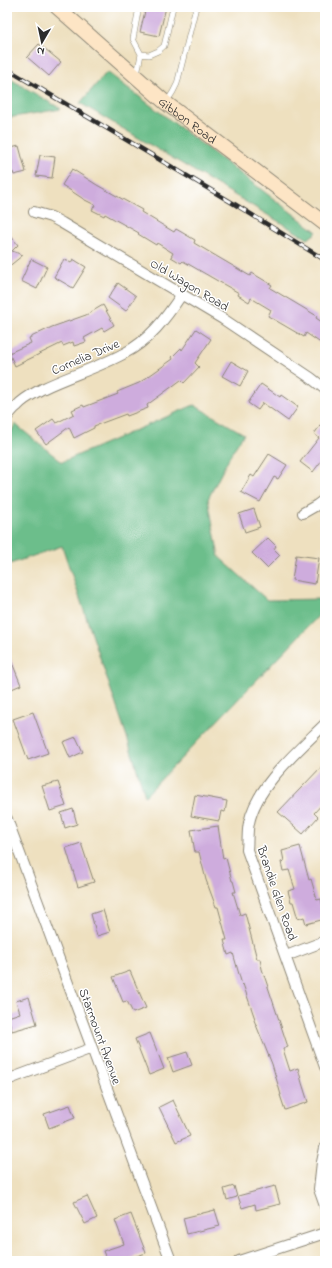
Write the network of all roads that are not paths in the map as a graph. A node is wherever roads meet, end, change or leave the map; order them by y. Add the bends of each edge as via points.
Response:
1 (57, 7) edge
2 (139, 7) edge
3 (173, 7) edge
4 (196, 7) edge
5 (141, 54) junction
6 (137, 78) junction
7 (166, 102) junction
8 (34, 212) dead end
9 (325, 224) edge
10 (182, 294) junction
11 (325, 389) edge
12 (7, 417) edge
13 (325, 499) edge
14 (304, 513) dead end
15 (325, 724) edge
16 (7, 819) edge
17 (325, 941) edge
18 (286, 956) junction
19 (92, 1048) junction
20 (325, 1067) edge
21 (7, 1080) edge
22 (325, 1148) edge
23 (325, 1206) edge
24 (325, 1233) edge
25 (171, 1261) edge
26 (239, 1261) edge

1 - 6 main road, Gibbon Road
2 - 5 lane via 133,39
3 - 5 lane via 164,46 149,55
4 - 7 lane via 177,84
5 - 6 lane
6 - 7 main road, Gibbon Road
7 - 9 main road, Gibbon Road
8 - 10 street, Old Wagon Road via 62,223
10 - 11 street, Old Wagon Road
10 - 12 street, Cornelia Drive via 158,327 137,346 27,397
13 - 14 street
15 - 18 street, Brandie Glen Road via 276,774 258,799 249,822 247,850
16 - 19 street, Starmount Avenue
17 - 18 street
18 - 20 street, Brandie Glen Road
19 - 21 street
19 - 25 street, Starmount Avenue
22 - 23 street via 319,1189
24 - 26 street

